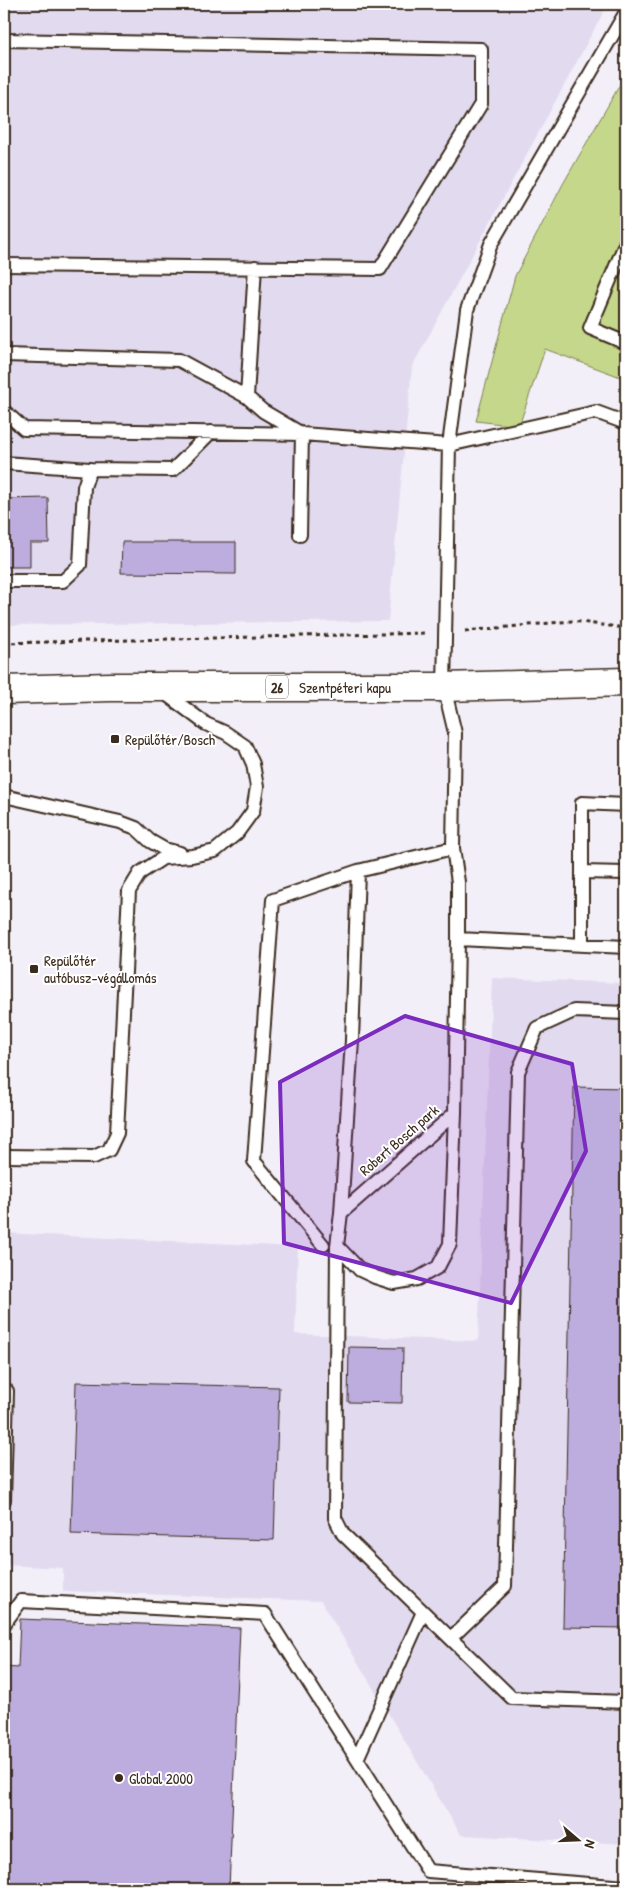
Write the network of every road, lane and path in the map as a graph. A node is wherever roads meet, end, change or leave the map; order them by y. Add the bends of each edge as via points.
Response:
1 (4, 12) edge
2 (11, 12) dead end
3 (626, 12) edge
4 (4, 40) edge
5 (626, 242) edge
6 (4, 265) edge
7 (255, 267) junction
8 (626, 343) edge
9 (4, 355) edge
10 (247, 397) junction
11 (4, 411) edge
12 (626, 422) edge
13 (211, 432) junction
14 (302, 434) junction
15 (449, 446) junction
16 (4, 463) edge
17 (90, 469) junction
18 (300, 535) dead end
19 (4, 581) edge
20 (626, 628) edge
21 (444, 633) junction
22 (4, 643) edge
23 (626, 682) edge
24 (444, 686) junction
25 (156, 687) junction
26 (4, 690) edge
27 (4, 796) edge
28 (626, 804) edge
29 (453, 848) junction
30 (192, 856) junction
31 (358, 871) junction
32 (582, 872) junction
33 (626, 874) edge
34 (458, 939) junction
35 (582, 945) junction
36 (626, 947) edge
37 (626, 1012) edge
38 (455, 1113) junction
39 (4, 1156) edge
40 (341, 1213) junction
41 (323, 1245) dead end
42 (337, 1246) junction
43 (4, 1391) edge
44 (4, 1500) edge
45 (423, 1612) junction
46 (4, 1624) edge
47 (451, 1638) junction
48 (626, 1702) edge
49 (357, 1759) junction
50 (626, 1887) edge

1 - 2 path
3 - 15 lane, Robert Bosch park via 491,244 467,310
4 - 7 lane via 481,48 481,104 380,268
5 - 8 lane via 590,328
6 - 7 lane
7 - 10 lane
9 - 10 lane via 179,360
10 - 14 lane
11 - 13 lane via 24,429
12 - 15 lane via 596,412
13 - 14 lane
13 - 17 lane via 173,470
14 - 15 lane
14 - 18 lane
15 - 21 lane, Robert Bosch park
16 - 17 lane
17 - 19 lane via 84,487 80,565 63,581
20 - 21 path via 572,621
21 - 22 path
21 - 24 lane, Robert Bosch park
23 - 24 main road, Szentpéteri kapu / 26
24 - 25 main road, Szentpéteri kapu / 26
24 - 29 lane, Robert Bosch park via 455,733
25 - 26 main road, Szentpéteri kapu / 26
25 - 30 lane via 206,724 245,746 253,764 257,787 253,811 237,833 215,851
27 - 30 lane via 120,822 136,828 164,849
28 - 32 lane via 582,803
29 - 31 lane
29 - 34 lane, Robert Bosch park via 458,882
30 - 39 lane via 163,858 140,874 129,890 117,1132 110,1150 94,1157
31 - 40 lane
31 - 41 lane via 273,900 254,1161
32 - 33 lane
32 - 35 lane
34 - 35 lane
34 - 38 lane, Robert Bosch park
35 - 36 lane
37 - 47 lane via 574,1011 537,1028 518,1072 505,1586
38 - 40 lane, Robert Bosch park
38 - 42 lane via 450,1244 438,1267 417,1279 394,1283 360,1270
40 - 42 lane
42 - 45 lane via 335,1518 342,1534
43 - 44 lane via 7,1391
45 - 47 lane
45 - 49 lane
46 - 49 lane via 21,1600 265,1614
47 - 48 lane via 512,1698
49 - 50 lane via 428,1872

